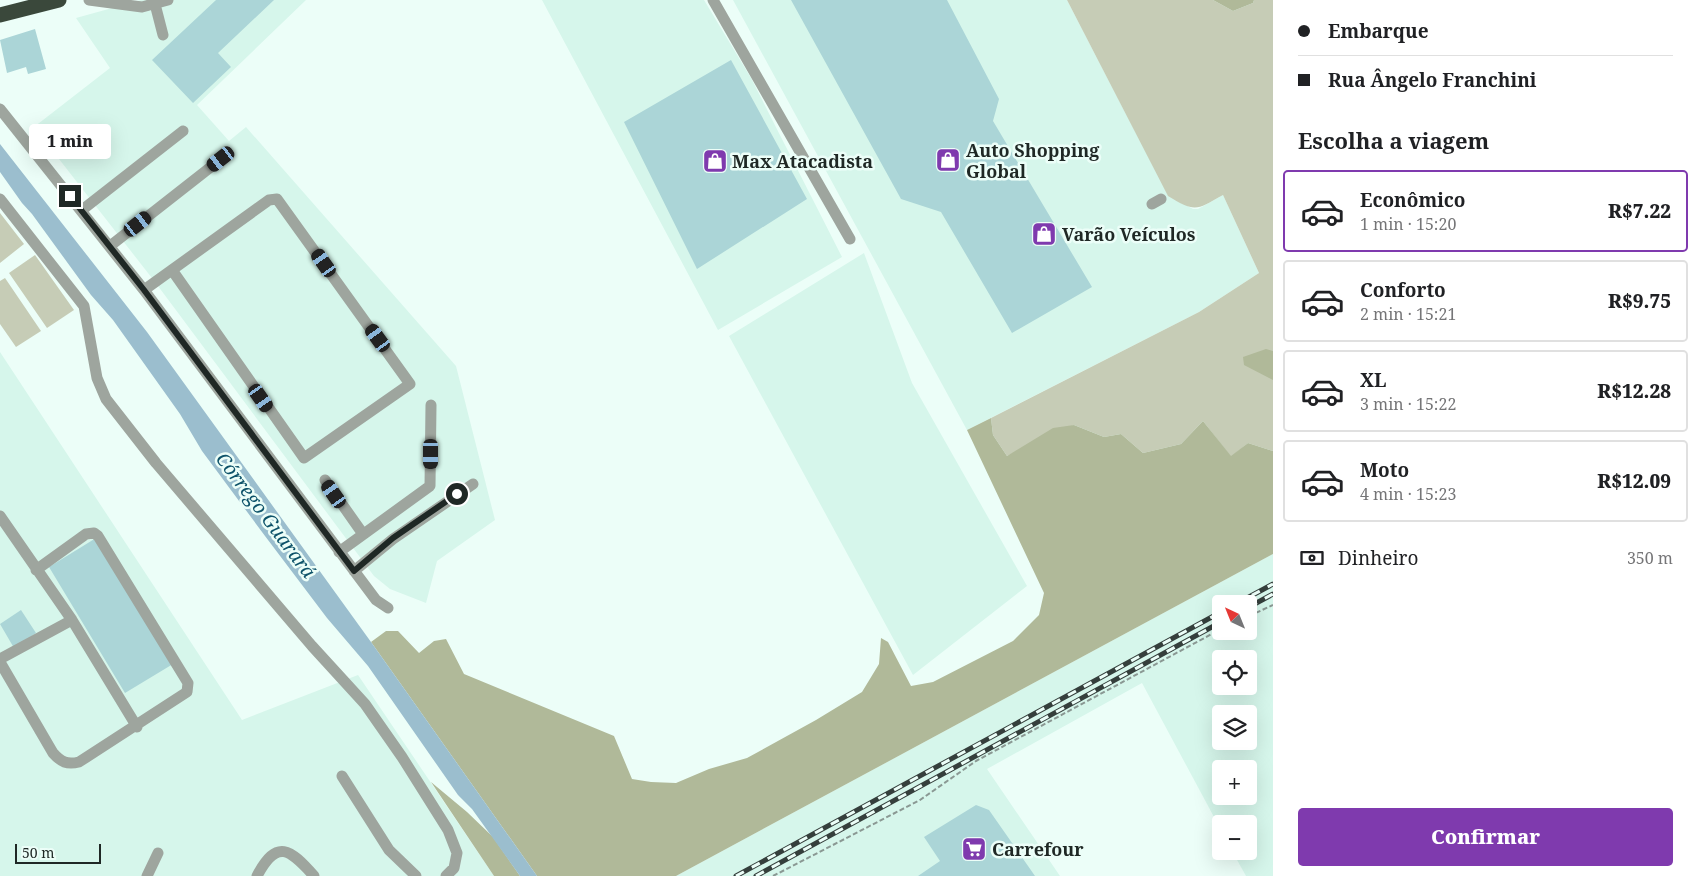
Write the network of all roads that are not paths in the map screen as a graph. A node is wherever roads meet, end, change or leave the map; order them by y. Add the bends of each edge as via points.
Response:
1 (60, 0) edge
2 (89, 0) edge
3 (168, 0) edge
4 (713, 0) edge
5 (155, 4) junction
6 (0, 15) edge
7 (162, 35) dead end
8 (0, 109) edge
9 (183, 131) dead end
10 (221, 159) dead end
11 (0, 200) edge
12 (82, 210) junction
13 (850, 239) dead end
14 (110, 246) junction
15 (172, 270) junction
16 (144, 290) junction
17 (431, 405) dead end
18 (325, 480) dead end
19 (473, 484) dead end
20 (0, 516) edge
21 (363, 534) junction
22 (338, 552) junction
23 (36, 570) junction
24 (354, 571) junction
25 (388, 608) dead end
26 (72, 620) junction
27 (0, 660) edge
28 (137, 726) junction
29 (342, 776) dead end
30 (158, 853) dead end
31 (146, 876) edge
32 (257, 876) edge
33 (314, 876) edge
34 (416, 876) edge
35 (446, 876) edge

1 - 6 highway
2 - 5 street via 136,7
3 - 5 street
4 - 13 street
5 - 7 street
8 - 12 street
9 - 12 street
10 - 14 street
11 - 35 street via 84,306 97,378 106,399 293,624 353,689 402,757 448,830 457,853 454,868
12 - 14 street
14 - 16 street
15 - 15 street via 270,200 277,199 410,384 304,458
15 - 16 street
16 - 22 street
17 - 21 street via 430,486
18 - 21 street
19 - 24 street via 393,538
20 - 23 street
21 - 22 street
22 - 24 street
23 - 26 street
23 - 28 street via 86,534 98,536 188,682 184,696
24 - 25 street via 376,600
26 - 27 street
26 - 28 street
27 - 28 street via 53,752 64,762 79,762
29 - 34 street via 389,850
30 - 31 street
32 - 33 street via 265,860 281,850 298,858

